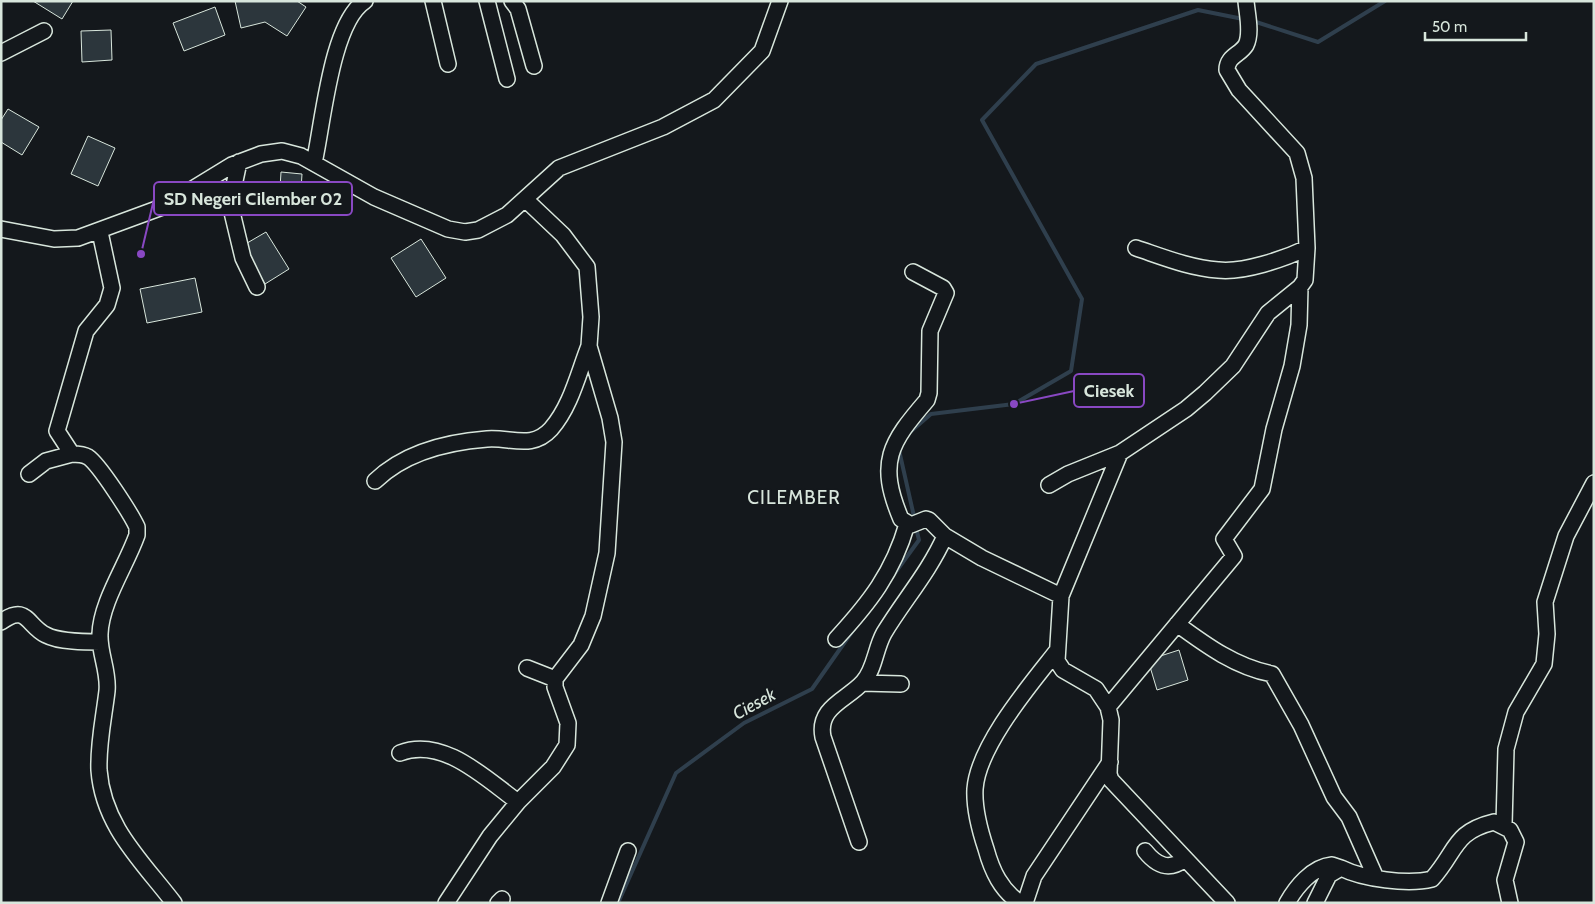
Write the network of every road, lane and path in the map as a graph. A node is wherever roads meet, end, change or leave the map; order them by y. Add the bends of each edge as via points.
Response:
1 (365, 1) edge
2 (433, 1) edge
3 (512, 1) edge
4 (780, 1) edge
5 (1246, 1) edge
6 (491, 2) edge
7 (44, 31) dead end
8 (1, 53) edge
9 (448, 64) dead end
10 (534, 66) dead end
11 (507, 79) dead end
12 (239, 162) junction
13 (314, 163) junction
14 (525, 199) junction
15 (1, 229) edge
16 (100, 232) junction
17 (1136, 248) dead end
18 (1307, 248) junction
19 (913, 272) dead end
20 (257, 287) dead end
21 (1300, 287) junction
22 (589, 346) junction
23 (1120, 453) junction
24 (72, 454) junction
25 (29, 474) dead end
26 (375, 481) dead end
27 (1594, 483) edge
28 (1049, 485) dead end
29 (909, 525) junction
30 (945, 536) junction
31 (1061, 596) junction
32 (1, 622) edge
33 (1177, 624) junction
34 (836, 639) dead end
35 (100, 642) junction
36 (1056, 652) junction
37 (527, 668) dead end
38 (555, 679) junction
39 (862, 684) junction
40 (901, 684) dead end
41 (1108, 707) junction
42 (400, 753) dead end
43 (1110, 762) junction
44 (518, 802) junction
45 (1504, 825) junction
46 (859, 842) dead end
47 (628, 851) dead end
48 (1145, 851) dead end
49 (1185, 859) junction
50 (1341, 868) junction
51 (1378, 878) junction
52 (174, 903) edge
53 (446, 903) edge
54 (609, 903) edge
55 (1020, 903) edge
56 (1025, 903) edge
57 (1227, 903) edge
58 (1287, 903) edge
59 (1315, 903) edge
60 (1510, 903) edge

1 - 13 street via 346,22 339,44
2 - 9 street
3 - 10 street via 518,9
4 - 14 street via 762,51 714,100 663,128 562,166
5 - 18 street via 1249,30 1245,46 1227,63 1228,75 1297,153 1304,178
6 - 11 street
7 - 8 street
12 - 13 street via 282,151
12 - 16 street via 165,206
12 - 20 street via 230,204 243,258
13 - 14 street via 374,197 454,231 485,228
14 - 22 street via 563,235 587,267 591,317
15 - 16 street via 62,240
16 - 24 street via 112,292 107,305 86,331 59,422 59,435
17 - 18 street via 1183,264 1218,271 1289,257
18 - 21 street via 1305,280
19 - 29 street via 943,288 946,293 930,331 930,393 895,441 890,459 888,473 899,515
21 - 23 street via 1268,313 1233,366 1206,393
21 - 33 street via 1299,325 1292,366 1262,488 1224,539 1234,556
22 - 26 street via 563,413 544,436 524,443 488,439 424,452 392,466
22 - 38 street via 613,431 611,518 607,553 587,632 582,644
23 - 28 street
23 - 31 street
24 - 25 street via 46,461
24 - 35 street via 85,455 91,460 137,528 132,548 109,599 100,628
27 - 45 street via 1566,536 1545,602 1547,634 1544,664 1516,712 1506,749
29 - 30 street via 926,519 934,522
29 - 34 street via 885,580
30 - 31 street via 982,558
30 - 39 street via 921,581 884,633 875,651 871,671
31 - 36 street
32 - 35 street via 18,615 27,618 46,635
33 - 41 street
33 - 51 street via 1213,650 1243,666 1272,674
35 - 52 street via 107,682 99,769 105,799 122,838
36 - 41 street via 1062,670 1096,689
36 - 55 street via 1009,713 979,772 975,789 983,837 993,870 1010,896
37 - 38 street
38 - 44 street via 568,724 567,745 553,767
39 - 40 street
39 - 46 street via 827,711 822,731
41 - 43 street via 1111,720
42 - 44 street via 417,748 446,755
43 - 49 street via 1111,780
43 - 56 street via 1034,876
44 - 53 street via 490,836
45 - 51 street via 1494,822 1474,828 1457,841 1452,854 1432,878 1423,881
45 - 60 street via 1516,842 1505,880
47 - 54 street
48 - 49 street via 1165,867 1176,866
49 - 57 street
50 - 51 street via 1357,875
50 - 58 street via 1332,864 1318,870 1302,882
50 - 59 street via 1330,875

